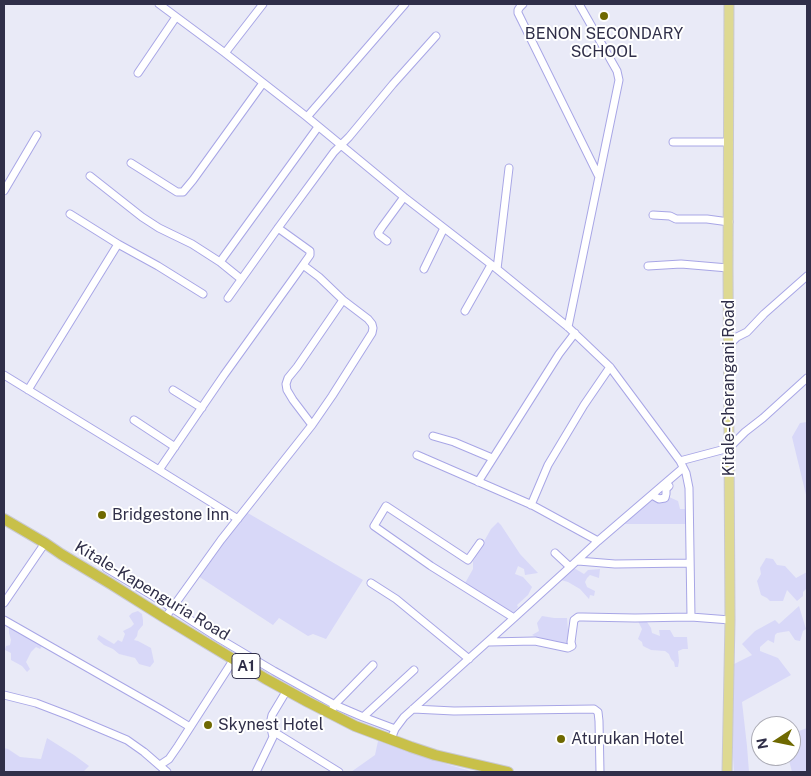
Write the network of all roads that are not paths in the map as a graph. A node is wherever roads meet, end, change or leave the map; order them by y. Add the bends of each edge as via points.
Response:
1 (159, 4) edge
2 (263, 4) edge
3 (405, 4) edge
4 (523, 4) edge
5 (579, 4) edge
6 (729, 4) edge
7 (176, 18) junction
8 (436, 36) dead end
9 (225, 53) junction
10 (138, 73) dead end
11 (263, 83) junction
12 (307, 117) junction
13 (318, 127) junction
14 (37, 135) dead end
15 (673, 142) dead end
16 (729, 142) junction
17 (341, 146) junction
18 (131, 163) dead end
19 (509, 168) dead end
20 (90, 176) dead end
21 (598, 176) junction
22 (4, 191) edge
23 (404, 197) junction
24 (70, 214) dead end
25 (654, 215) dead end
26 (728, 222) junction
27 (278, 228) junction
28 (444, 228) junction
29 (387, 241) dead end
30 (118, 244) junction
31 (220, 262) junction
32 (303, 265) junction
33 (648, 266) dead end
34 (494, 267) junction
35 (728, 268) junction
36 (424, 269) dead end
37 (807, 276) edge
38 (241, 279) junction
39 (203, 294) dead end
40 (228, 298) dead end
41 (344, 300) junction
42 (465, 311) dead end
43 (568, 327) junction
44 (575, 333) junction
45 (729, 345) junction
46 (610, 367) junction
47 (4, 375) edge
48 (807, 378) edge
49 (28, 390) junction
50 (173, 390) dead end
51 (202, 408) junction
52 (134, 420) dead end
53 (312, 425) junction
54 (433, 436) dead end
55 (176, 447) junction
56 (729, 448) junction
57 (417, 455) dead end
58 (492, 458) junction
59 (681, 464) junction
60 (159, 470) junction
61 (478, 482) junction
62 (669, 486) dead end
63 (652, 495) junction
64 (531, 505) junction
65 (4, 518) edge
66 (238, 519) junction
67 (598, 541) junction
68 (45, 543) junction
69 (480, 543) dead end
70 (555, 553) dead end
71 (578, 561) junction
72 (690, 563) junction
73 (570, 567) junction
74 (106, 568) dead end
75 (371, 583) dead end
76 (4, 603) edge
77 (172, 609) junction
78 (691, 617) junction
79 (165, 618) junction
80 (514, 618) junction
81 (4, 620) edge
82 (730, 620) junction
83 (489, 642) junction
84 (234, 659) junction
85 (469, 659) junction
86 (373, 665) dead end
87 (414, 670) dead end
88 (287, 690) junction
89 (4, 695) edge
90 (333, 709) junction
91 (413, 709) junction
92 (363, 717) junction
93 (190, 727) junction
94 (271, 730) junction
95 (393, 734) junction
96 (160, 765) junction
97 (167, 772) edge
98 (256, 772) edge
99 (339, 772) edge
100 (508, 772) edge
101 (600, 772) edge
102 (728, 772) edge

1 - 7 street
2 - 9 street
3 - 12 street
4 - 21 street via 518,13
5 - 21 street via 619,75
6 - 16 main road, Kitale-Cherangani Road
7 - 9 street
7 - 10 street
8 - 17 street
9 - 11 street
11 - 12 street
11 - 18 street via 183,192 177,192
12 - 13 street
13 - 17 street
13 - 31 street
14 - 22 street
15 - 16 street
16 - 26 main road, Kitale-Cherangani Road
17 - 23 street
17 - 27 street
19 - 34 street
20 - 31 street via 142,217
21 - 43 street
23 - 28 street
23 - 29 street via 378,233
24 - 30 street
25 - 26 street
26 - 35 main road, Kitale-Cherangani Road
27 - 32 street via 310,251
27 - 38 street
28 - 34 street
28 - 36 street
30 - 39 street
30 - 49 street
31 - 38 street
32 - 41 street
32 - 51 street
33 - 35 street via 681,264
34 - 42 street
34 - 43 street
35 - 45 main road, Kitale-Cherangani Road
37 - 45 street
38 - 40 street
41 - 53 street via 286,384 292,400
41 - 53 street via 374,328
43 - 44 street
44 - 46 street
44 - 58 street
45 - 56 main road, Kitale-Cherangani Road
46 - 59 street
46 - 64 street via 548,465
47 - 49 street
48 - 56 street
49 - 60 street
50 - 51 street
51 - 55 street
52 - 55 street
53 - 66 street
54 - 58 street
55 - 60 street
56 - 59 street
56 - 82 main road, Kitale-Cherangani Road
57 - 61 street
58 - 61 street
59 - 63 street
59 - 72 street via 689,488
60 - 66 street
61 - 64 street
62 - 63 street via 665,498
63 - 67 street
64 - 67 street
65 - 68 highway, Kitale-Kapenguria Road / A1
66 - 77 street
67 - 71 street
68 - 76 street
68 - 79 highway, Kitale-Kapenguria Road / A1
69 - 80 street via 468,560 386,506 374,526
70 - 73 street
71 - 72 street
71 - 73 street
72 - 78 street
73 - 80 street
74 - 77 street
75 - 85 street via 396,599
77 - 79 street
77 - 90 street
78 - 82 street
78 - 83 street via 578,617 573,621 572,646 568,648 535,641
79 - 84 highway, Kitale-Kapenguria Road / A1
80 - 83 street
81 - 93 street
82 - 102 main road, Kitale-Cherangani Road
83 - 85 street
84 - 88 highway, Kitale-Kapenguria Road / A1
84 - 93 street
85 - 91 street
86 - 90 street
87 - 92 street
88 - 90 highway, Kitale-Kapenguria Road / A1
88 - 94 street via 272,715
89 - 96 street via 36,703 127,740
90 - 92 street
90 - 95 highway, Kitale-Kapenguria Road / A1 via 356,726
91 - 95 street
91 - 101 street via 454,712 594,709 598,712 599,721
92 - 95 street
93 - 96 street via 168,759
94 - 98 street via 273,737
94 - 99 street
95 - 100 highway, Kitale-Kapenguria Road / A1 via 434,755
96 - 97 street

